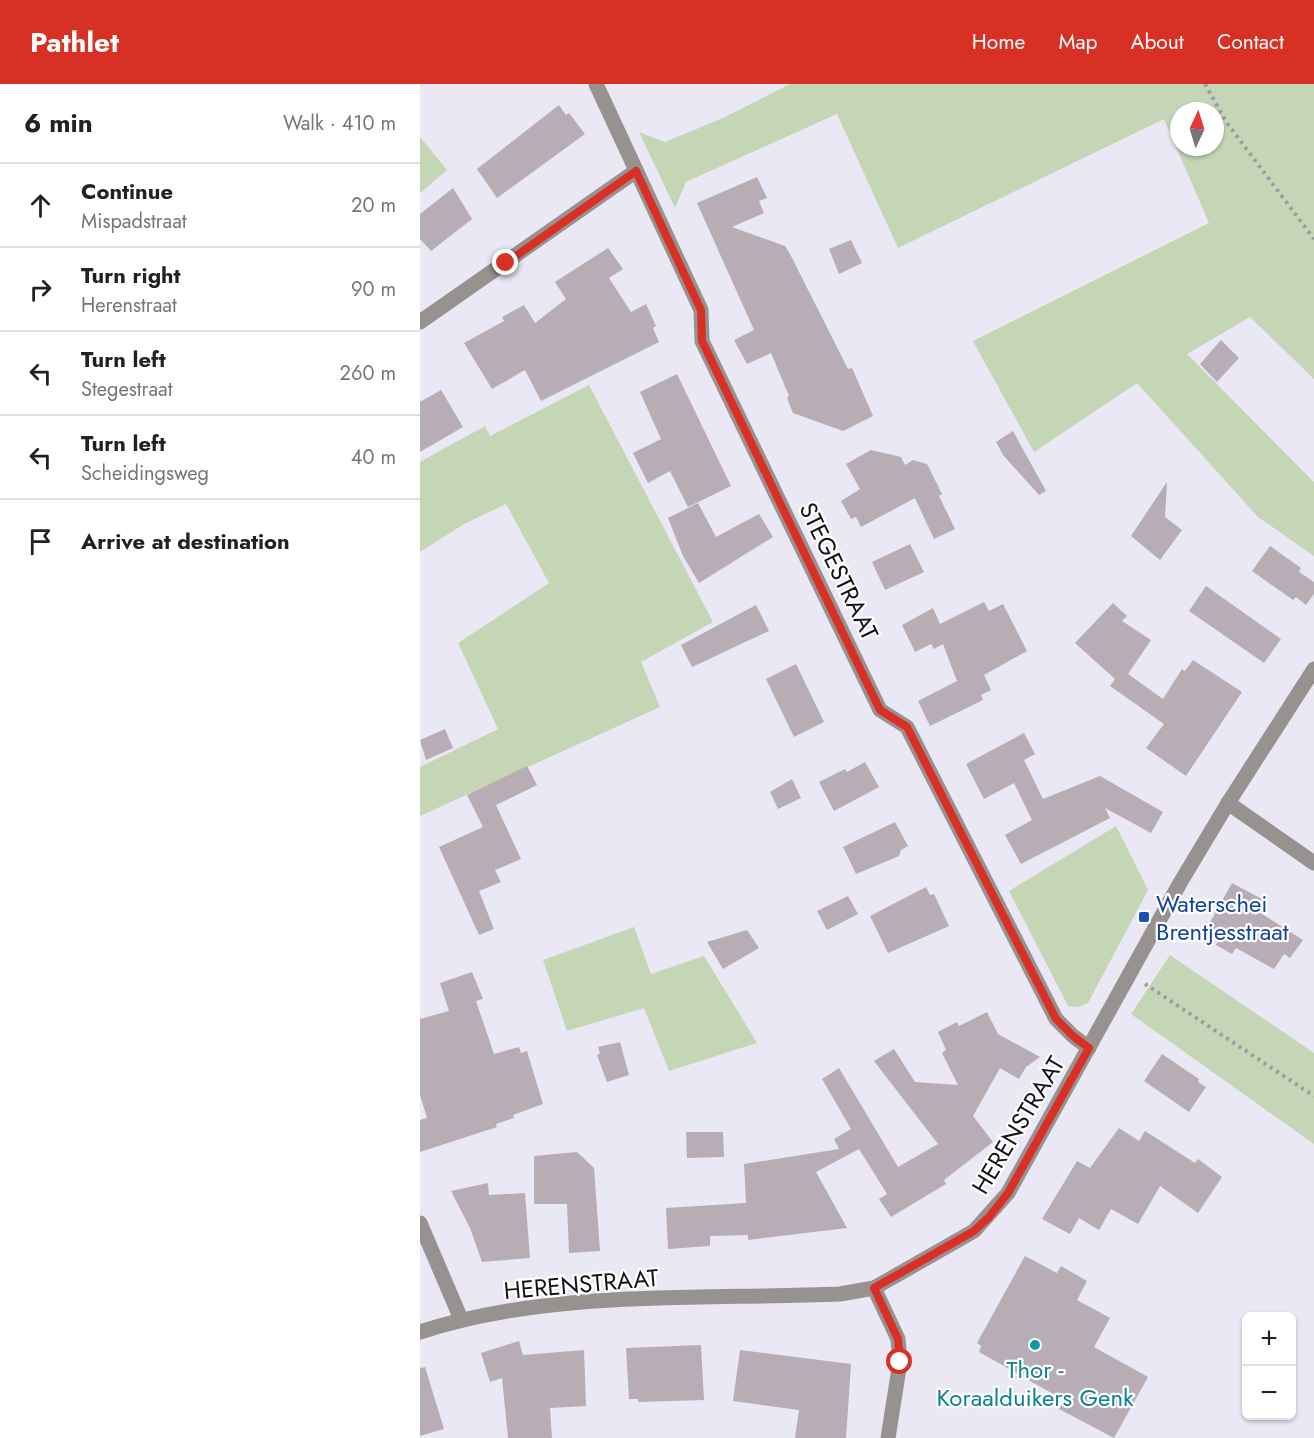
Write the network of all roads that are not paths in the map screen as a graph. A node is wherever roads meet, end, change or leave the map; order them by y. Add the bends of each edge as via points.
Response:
1 (596, 84) edge
2 (636, 171) junction
3 (420, 322) edge
4 (1314, 669) edge
5 (1227, 803) junction
6 (1314, 863) edge
7 (1089, 1048) junction
8 (420, 1223) edge
9 (874, 1288) junction
10 (461, 1319) junction
11 (420, 1332) edge
12 (888, 1438) edge

1 - 2 street, STEGESTRAAT
2 - 3 street
2 - 7 street, STEGESTRAAT via 701,310 702,341 880,710 907,727 1056,1019
4 - 5 street, HERENSTRAAT
5 - 6 street
5 - 7 street, HERENSTRAAT
7 - 9 street, HERENSTRAAT via 1008,1193 989,1217 974,1231
8 - 10 street
9 - 10 street, HERENSTRAAT via 840,1294 613,1301
9 - 12 street via 898,1339 900,1362
10 - 11 street, HERENSTRAAT

